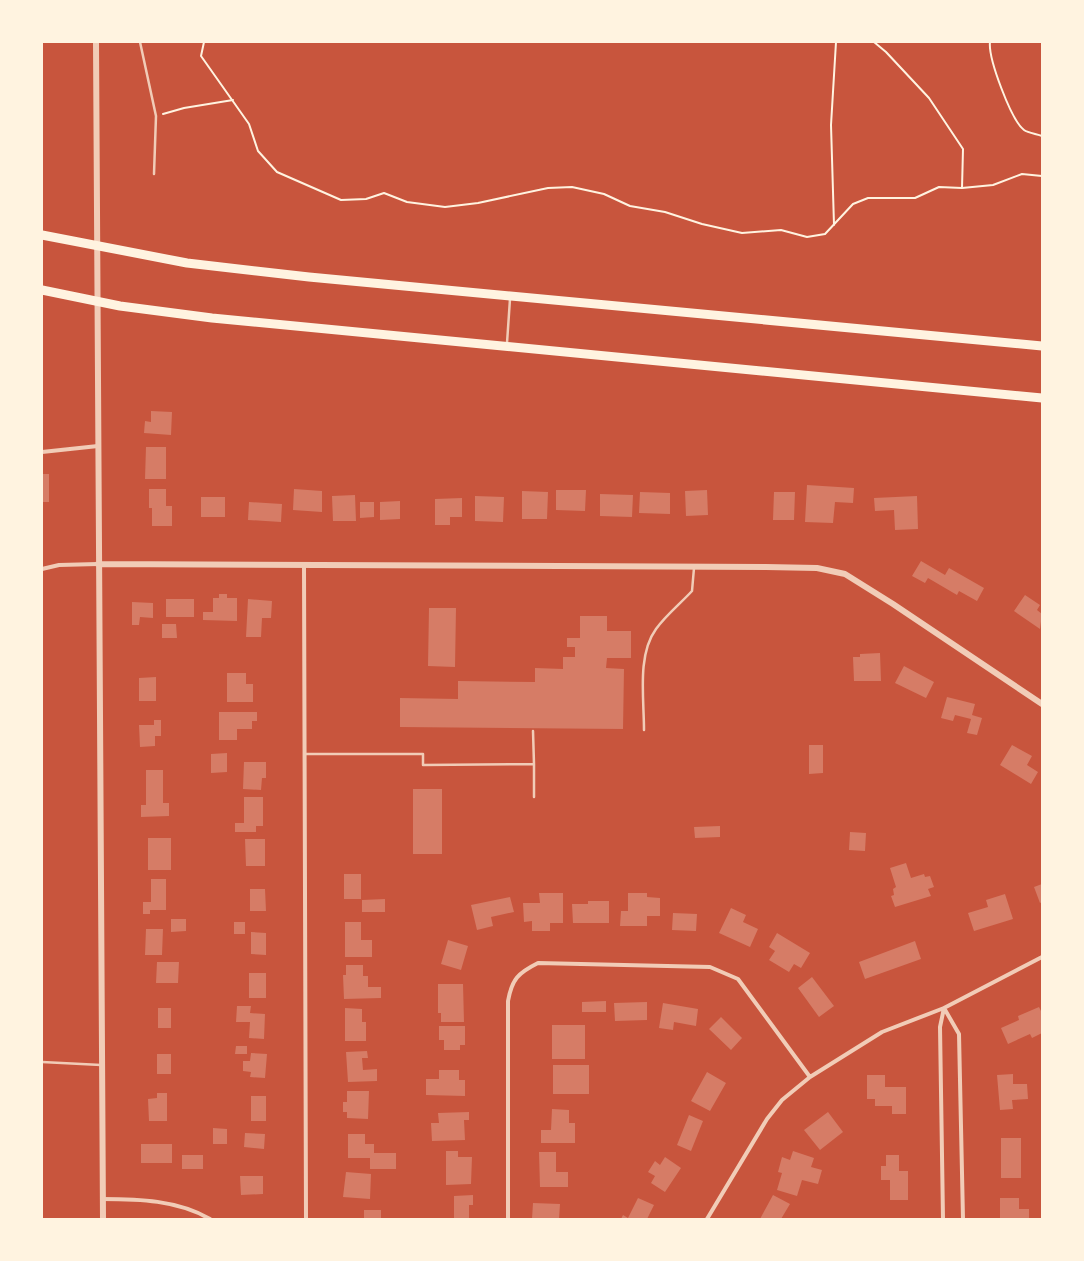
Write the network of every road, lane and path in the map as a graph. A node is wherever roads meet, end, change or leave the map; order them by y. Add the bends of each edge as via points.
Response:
1 (96, 42) edge
2 (140, 42) edge
3 (204, 42) edge
4 (836, 42) edge
5 (874, 42) edge
6 (990, 42) edge
7 (233, 100) junction
8 (156, 116) junction
9 (1042, 136) edge
10 (154, 174) dead end
11 (1042, 176) edge
12 (962, 188) junction
13 (834, 226) junction
14 (42, 235) edge
15 (42, 290) edge
16 (510, 296) junction
17 (1042, 346) edge
18 (507, 347) junction
19 (1042, 398) edge
20 (98, 446) junction
21 (42, 452) edge
22 (98, 564) junction
23 (304, 566) junction
24 (694, 567) junction
25 (42, 570) edge
26 (1042, 704) edge
27 (644, 730) dead end
28 (534, 731) dead end
29 (304, 754) junction
30 (534, 764) junction
31 (534, 797) dead end
32 (1042, 957) edge
33 (944, 1008) junction
34 (42, 1062) edge
35 (101, 1066) junction
36 (810, 1077) junction
37 (102, 1199) junction
38 (103, 1219) edge
39 (210, 1219) edge
40 (306, 1219) edge
41 (508, 1219) edge
42 (707, 1219) edge
43 (943, 1219) edge
44 (963, 1219) edge

1 - 20 street
2 - 8 lane
3 - 7 path via 201,56
4 - 13 path via 831,125
5 - 12 path via 929,98 963,149
6 - 9 path via 990,56 1012,112 1024,130
7 - 8 path via 184,108
7 - 13 path via 249,124 258,150 278,172 341,200 366,199 384,193 407,202 445,207 478,203 548,188 572,187 604,194 630,206 665,212 742,233 781,230 807,237 825,234
8 - 10 lane
11 - 12 path via 1022,174 993,185
12 - 13 path via 939,187 915,198 868,198 853,204
14 - 16 highway via 187,263
15 - 18 highway via 120,306 212,318
16 - 17 highway
16 - 18 lane
18 - 19 highway
20 - 21 street
20 - 22 street
22 - 23 street
22 - 25 street via 59,565
22 - 35 street
23 - 24 street
23 - 29 street
24 - 26 street via 817,568 845,574
24 - 27 lane via 692,591 656,628 647,645 644,658
28 - 30 lane
29 - 30 lane via 424,754 423,765
29 - 40 street
30 - 31 lane
32 - 33 street
33 - 36 street via 882,1032
33 - 43 street via 940,1027
33 - 44 street via 959,1034
34 - 35 lane
35 - 37 street
36 - 41 street via 738,979 710,967 538,963 524,970 511,984 508,1001
36 - 42 street via 782,1100 767,1119
37 - 38 street
37 - 39 street via 151,1200 180,1207

